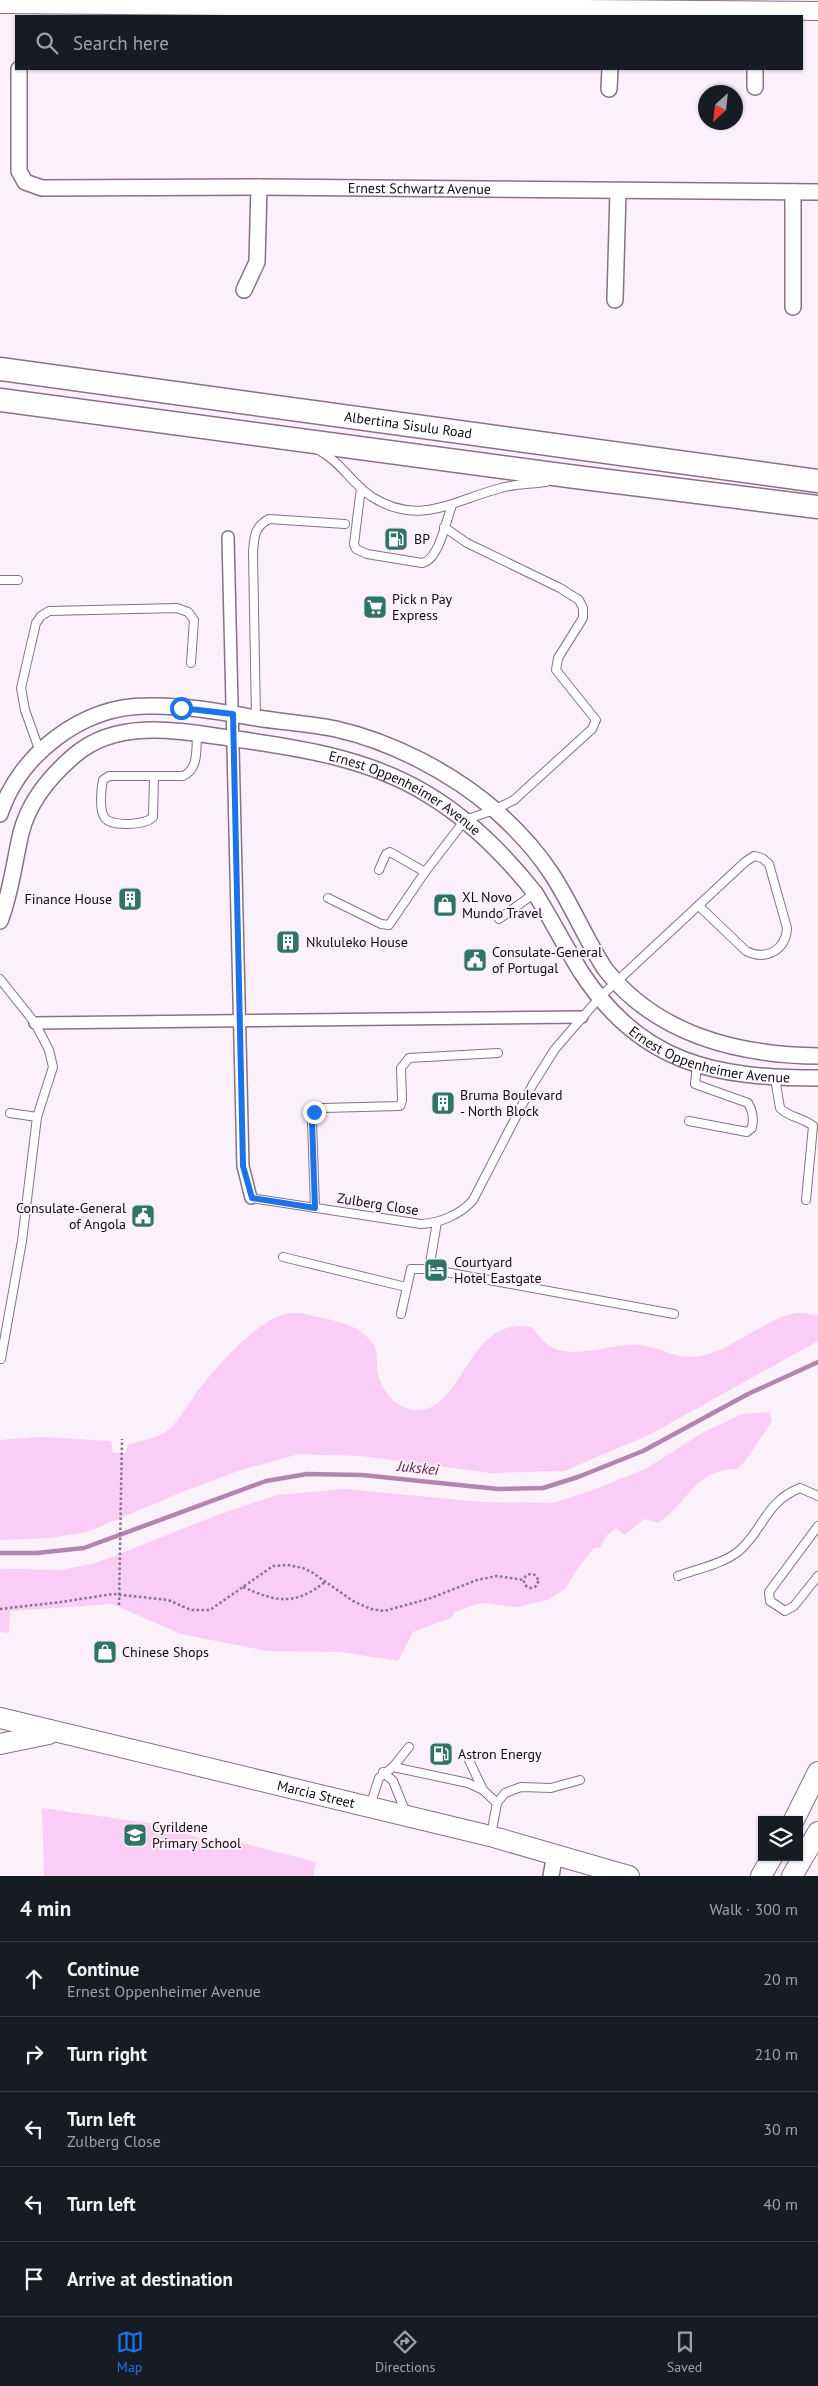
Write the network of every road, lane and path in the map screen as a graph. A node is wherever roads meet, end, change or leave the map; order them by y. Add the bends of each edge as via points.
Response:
1 (0, 4) edge
2 (18, 7) edge
3 (818, 11) edge
4 (613, 13) edge
5 (756, 14) edge
6 (18, 70) edge
7 (610, 70) edge
8 (755, 70) edge
9 (755, 87) dead end
10 (610, 89) dead end
11 (259, 187) junction
12 (618, 191) junction
13 (794, 192) junction
14 (818, 192) edge
15 (244, 290) dead end
16 (615, 300) dead end
17 (793, 307) dead end
18 (0, 369) edge
19 (0, 400) edge
20 (295, 439) junction
21 (576, 478) junction
22 (818, 481) edge
23 (361, 488) junction
24 (452, 505) junction
25 (818, 508) edge
26 (345, 524) dead end
27 (444, 528) junction
28 (228, 537) dead end
29 (0, 580) edge
30 (18, 580) dead end
31 (191, 663) dead end
32 (233, 714) junction
33 (256, 718) junction
34 (275, 721) junction
35 (197, 733) junction
36 (233, 738) junction
37 (272, 744) junction
38 (40, 752) junction
39 (154, 776) junction
40 (494, 810) junction
41 (0, 814) edge
42 (465, 820) junction
43 (378, 870) dead end
44 (425, 872) junction
45 (535, 893) junction
46 (328, 898) dead end
47 (699, 906) junction
48 (499, 919) dead end
49 (0, 921) edge
50 (0, 979) edge
51 (615, 983) junction
52 (600, 997) junction
53 (582, 1017) junction
54 (238, 1022) junction
55 (35, 1023) junction
56 (498, 1053) dead end
57 (818, 1056) edge
58 (697, 1066) junction
59 (775, 1078) junction
60 (818, 1078) edge
61 (10, 1114) dead end
62 (37, 1117) junction
63 (689, 1121) dead end
64 (252, 1198) joint
65 (806, 1200) dead end
66 (315, 1208) junction
67 (437, 1222) junction
68 (282, 1257) dead end
69 (429, 1269) junction
70 (406, 1287) junction
71 (402, 1314) dead end
72 (674, 1314) dead end
73 (1, 1359) dead end
74 (122, 1439) dead end
75 (818, 1496) edge
76 (818, 1526) edge
77 (678, 1576) dead end
78 (818, 1576) edge
79 (524, 1580) junction
80 (325, 1582) junction
81 (243, 1587) junction
82 (119, 1605) dead end
83 (0, 1608) edge
84 (0, 1718) edge
85 (59, 1732) junction
86 (0, 1744) edge
87 (409, 1747) dead end
88 (468, 1758) dead end
89 (393, 1767) junction
90 (383, 1772) junction
91 (818, 1772) edge
92 (580, 1780) dead end
93 (483, 1790) junction
94 (497, 1804) junction
95 (370, 1807) junction
96 (796, 1816) edge
97 (407, 1817) junction
98 (818, 1832) edge
99 (490, 1836) junction
100 (554, 1854) junction
101 (551, 1876) edge
102 (629, 1876) edge
103 (792, 1876) edge

1 - 2 street
2 - 4 street
3 - 5 street
4 - 5 street
6 - 11 street, Ernest Schwartz Avenue via 18,166 22,179 30,185 42,188
7 - 10 street
8 - 9 street
11 - 12 street, Ernest Schwartz Avenue
11 - 15 street via 257,262
12 - 13 street, Ernest Schwartz Avenue
12 - 16 street
13 - 14 street, Ernest Schwartz Avenue
13 - 17 street
18 - 22 main road, Albertina Sisulu Road
19 - 20 main road
20 - 21 main road
20 - 23 lane via 327,454
21 - 24 lane via 501,488
21 - 25 main road
23 - 24 lane via 382,502 407,510 424,511
23 - 27 lane via 354,544 361,552 426,563 435,554
24 - 27 lane
26 - 33 lane via 269,519 259,524 253,553
27 - 40 lane via 571,594 583,608 582,618 558,658 556,670 596,720 594,726 526,790
28 - 32 street
29 - 30 lane
31 - 38 lane via 194,620 188,612 177,608 49,611 36,624 21,688
32 - 33 street, Ernest Oppenheimer Avenue
32 - 36 street
32 - 38 street, Ernest Oppenheimer Avenue via 146,706 128,708 95,716 79,724 55,738
33 - 34 street, Ernest Oppenheimer Avenue
34 - 37 street
34 - 40 street, Ernest Oppenheimer Avenue via 336,729 409,755 448,777
35 - 36 street, Ernest Oppenheimer Avenue
35 - 39 lane via 192,770 183,776
35 - 49 street, Ernest Oppenheimer Avenue via 155,730 114,735 87,746 57,772 41,790 27,816
36 - 37 street, Ernest Oppenheimer Avenue
36 - 54 street
37 - 42 street, Ernest Oppenheimer Avenue via 324,754 379,771 426,793
38 - 41 street, Ernest Oppenheimer Avenue via 18,778
39 - 39 lane via 109,776 103,780 103,814 106,820 111,823 150,820 153,817
40 - 42 lane
40 - 51 street, Ernest Oppenheimer Avenue via 551,873
42 - 44 lane
42 - 45 street, Ernest Oppenheimer Avenue
43 - 44 lane via 390,852
44 - 46 lane via 386,926
45 - 48 lane
45 - 52 street, Ernest Oppenheimer Avenue
47 - 47 lane, Zulberg Close via 746,952 765,955 783,946 787,928 770,864 762,858 754,856 745,862
47 - 51 lane, Zulberg Close
50 - 55 lane
51 - 52 lane, Zulberg Close
51 - 57 street, Ernest Oppenheimer Avenue via 641,1006 700,1038 761,1053
52 - 53 lane, Zulberg Close
52 - 58 street, Ernest Oppenheimer Avenue via 641,1037
53 - 54 street
53 - 67 lane, Zulberg Close via 546,1061 473,1200
54 - 55 street
54 - 64 street via 243,1166
55 - 62 lane via 49,1050 53,1067
56 - 66 lane via 409,1058 401,1068 400,1106 323,1108 314,1112
58 - 59 street, Ernest Oppenheimer Avenue
58 - 63 lane via 695,1084 748,1103 753,1124 747,1132
59 - 60 street, Ernest Oppenheimer Avenue
59 - 65 lane via 780,1108 813,1126
61 - 62 lane
62 - 73 lane via 22,1241
64 - 66 lane, Zulberg Close
66 - 67 lane, Zulberg Close via 412,1223
67 - 69 lane
68 - 70 lane
69 - 70 lane via 411,1269
69 - 72 lane
70 - 71 lane
74 - 82 path, bridge
75 - 77 lane via 800,1488 783,1496 736,1553
76 - 78 lane via 769,1592 770,1601 785,1611 794,1606
79 - 79 path via 533,1574 538,1584 533,1589 528,1588
79 - 80 path via 497,1576 477,1580 432,1598 384,1611 353,1602
80 - 81 path via 298,1597 279,1601
80 - 81 path via 303,1568 288,1565 273,1566
81 - 83 path via 210,1610 191,1610 168,1600 113,1594
84 - 85 main road, Marcia Street
85 - 86 main road
85 - 95 main road, Marcia Street
87 - 89 lane
88 - 93 lane
89 - 90 lane
89 - 93 lane via 468,1783
90 - 95 lane
90 - 97 lane via 393,1781
91 - 96 main road
92 - 94 lane via 551,1788 520,1787 505,1793
93 - 94 lane
94 - 99 lane
95 - 97 main road, Marcia Street
97 - 99 main road, Marcia Street
98 - 103 main road
99 - 100 main road, Marcia Street
100 - 101 street
100 - 102 main road, Marcia Street

